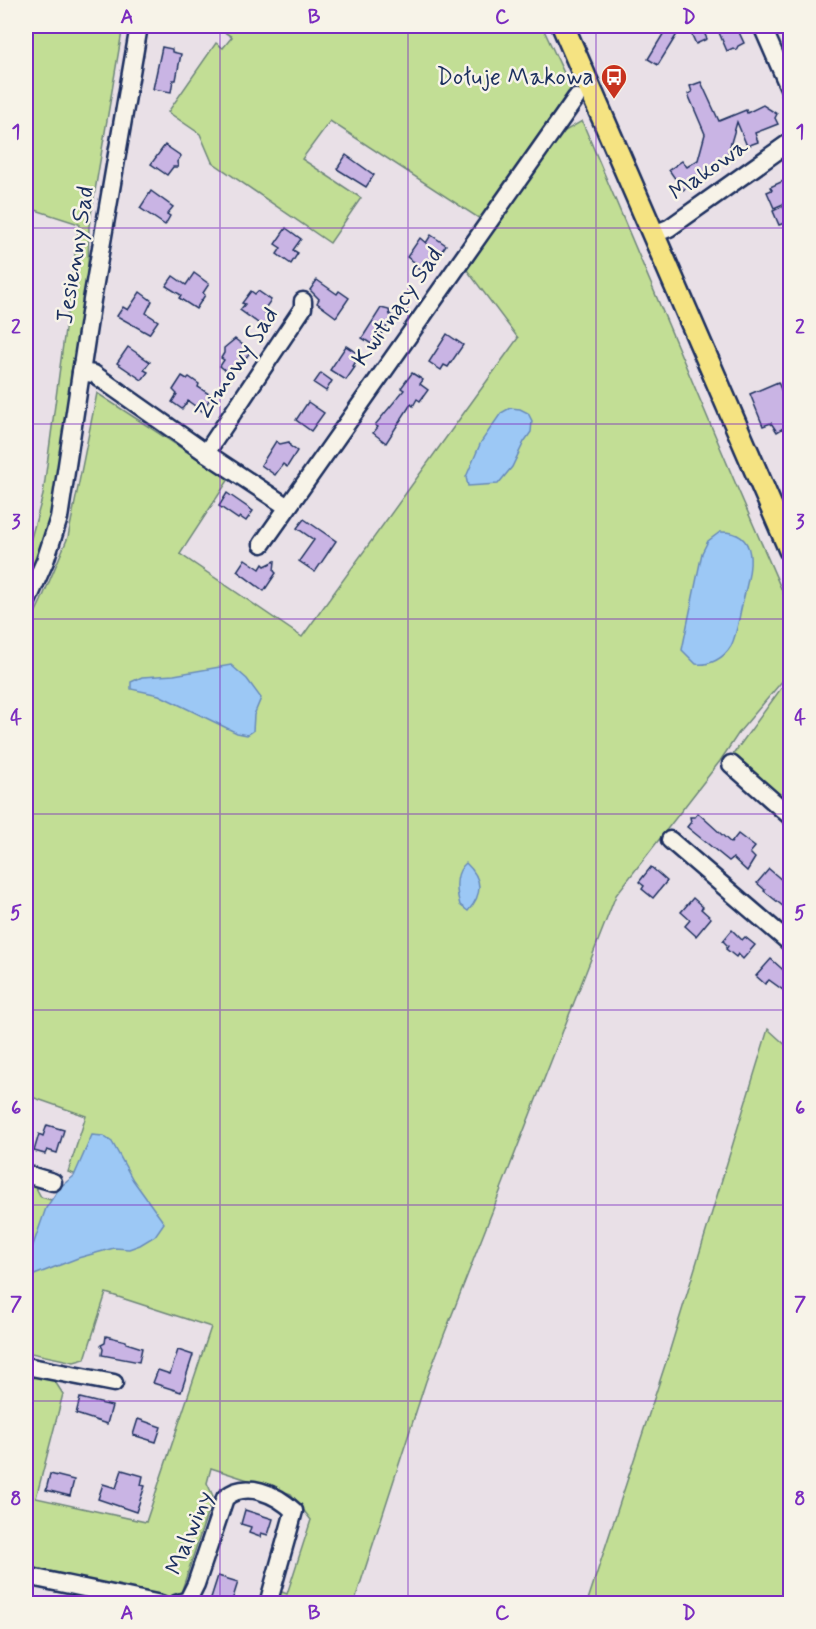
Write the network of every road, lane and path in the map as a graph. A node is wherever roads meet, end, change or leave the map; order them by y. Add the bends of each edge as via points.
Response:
1 (139, 26) edge
2 (563, 26) edge
3 (762, 26) edge
4 (787, 69) edge
5 (790, 90) edge
6 (576, 98) dead end
7 (790, 142) edge
8 (654, 234) junction
9 (303, 301) dead end
10 (81, 372) junction
11 (206, 453) junction
12 (286, 506) junction
13 (262, 544) dead end
14 (790, 550) edge
15 (26, 604) edge
16 (731, 764) dead end
17 (790, 816) edge
18 (670, 840) dead end
19 (790, 943) edge
20 (26, 1174) edge
21 (53, 1182) dead end
22 (26, 1366) edge
23 (114, 1383) dead end
24 (26, 1576) edge
25 (161, 1604) edge
26 (176, 1604) edge
27 (268, 1604) edge

1 - 10 street, Jesienny Sad
2 - 8 main road
3 - 4 street
4 - 5 street
6 - 12 street, Kwitnący Sad
7 - 8 street, Makowa via 669,228
8 - 14 main road
9 - 11 street, Zimowy Sad via 303,308
10 - 11 street, Zimowy Sad via 94,374
10 - 15 street, Jesienny Sad via 53,540
11 - 12 street, Zimowy Sad
12 - 13 street, Kwitnący Sad
16 - 17 street
18 - 19 street
20 - 21 street
22 - 23 street
24 - 25 street, Malwiny
26 - 27 street, Malwiny via 188,1600 196,1584 225,1498 234,1491 252,1489 294,1511

